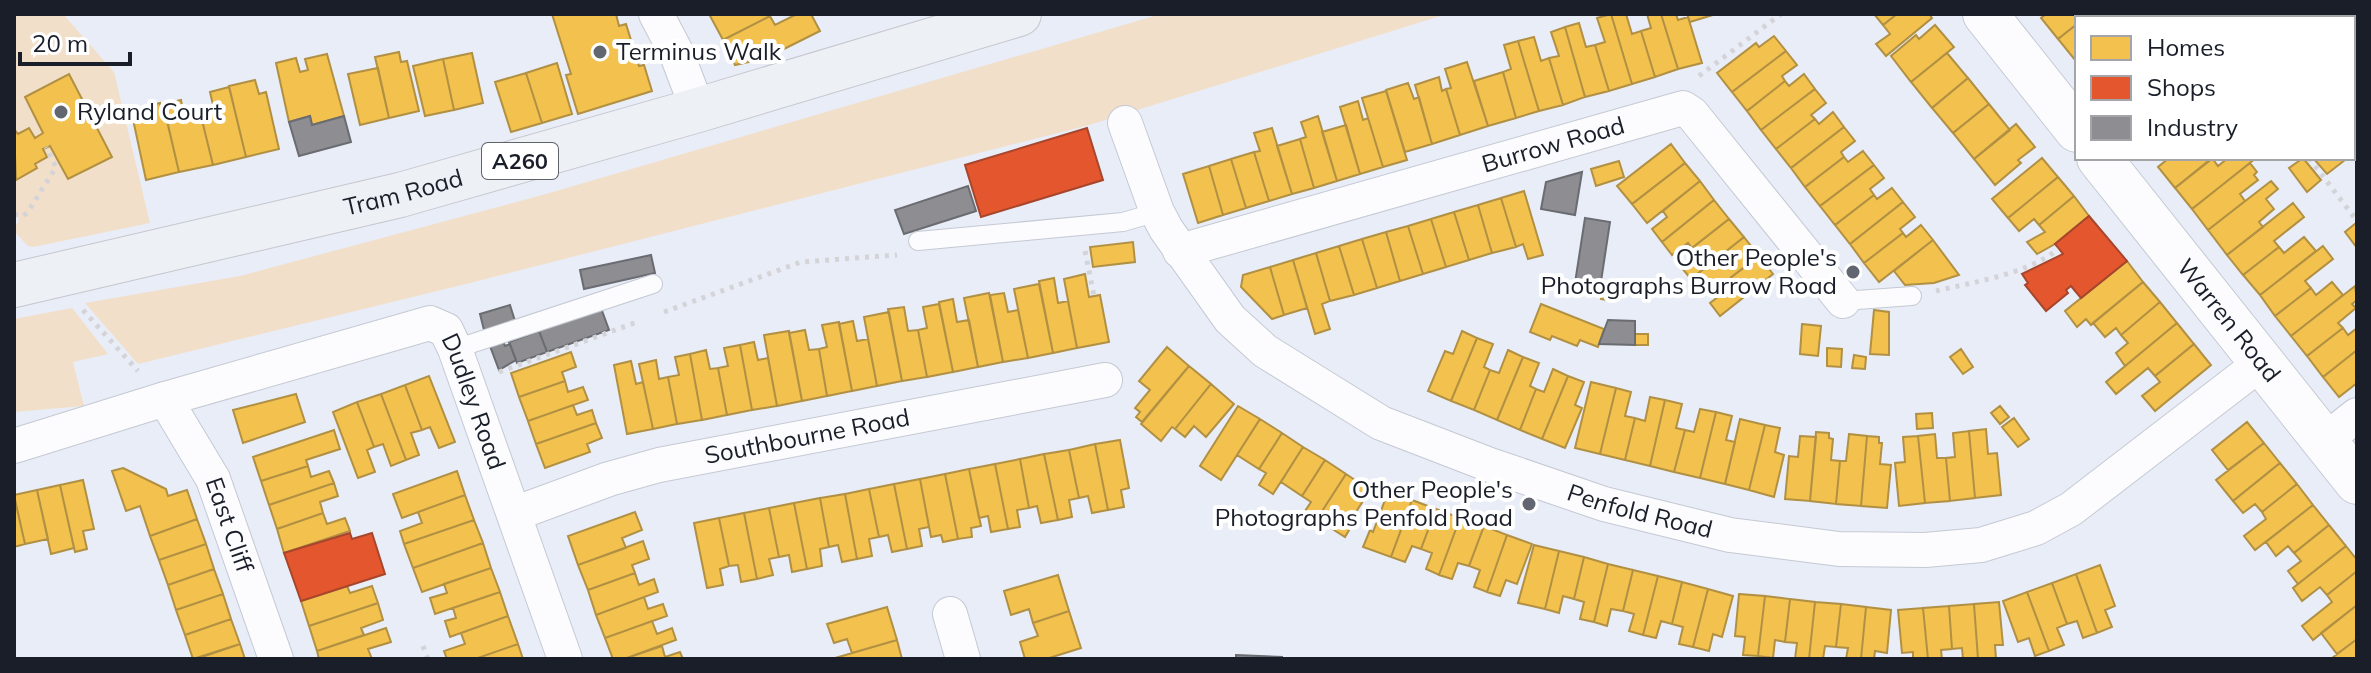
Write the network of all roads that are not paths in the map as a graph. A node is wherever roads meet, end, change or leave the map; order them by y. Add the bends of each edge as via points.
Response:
1 (656, 14) edge
2 (1019, 14) edge
3 (1985, 14) edge
4 (698, 110) junction
5 (1125, 123) dead end
6 (2075, 127) edge
7 (2101, 160) edge
8 (1157, 212) junction
9 (915, 248) road end
10 (1180, 251) junction
11 (653, 284) dead end
12 (14, 285) edge
13 (1912, 296) road end
14 (1843, 301) joint
15 (455, 349) junction
16 (2261, 363) junction
17 (1105, 380) dead end
18 (165, 399) junction
19 (2341, 428) edge
20 (14, 446) edge
21 (2357, 482) edge
22 (514, 514) junction
23 (950, 614) dead end
24 (276, 659) edge
25 (565, 659) edge
26 (963, 659) edge

1 - 4 street
2 - 4 main road, Tram Road / A260
3 - 6 street
4 - 12 main road, Tram Road / A260 via 400,195
5 - 8 street, Penfold Road
7 - 16 street, Warren Road
8 - 9 lane via 1123,222
8 - 10 street, Penfold Road
10 - 14 street, Burrow Road via 1683,108
10 - 16 street, Penfold Road via 1230,319 1265,351 1381,423 1604,504 1730,535 1839,549 1981,545 2036,528 2071,509
11 - 15 lane
13 - 14 lane
15 - 18 street, Dudley Road via 446,330 430,323
15 - 22 street, Dudley Road
16 - 19 street, Warren Road
17 - 22 street, Southbourne Road via 659,465
18 - 20 street, Dudley Road
18 - 24 street, East Cliff via 213,479
19 - 21 street, Warren Road
22 - 25 street, Dudley Road
23 - 26 street

